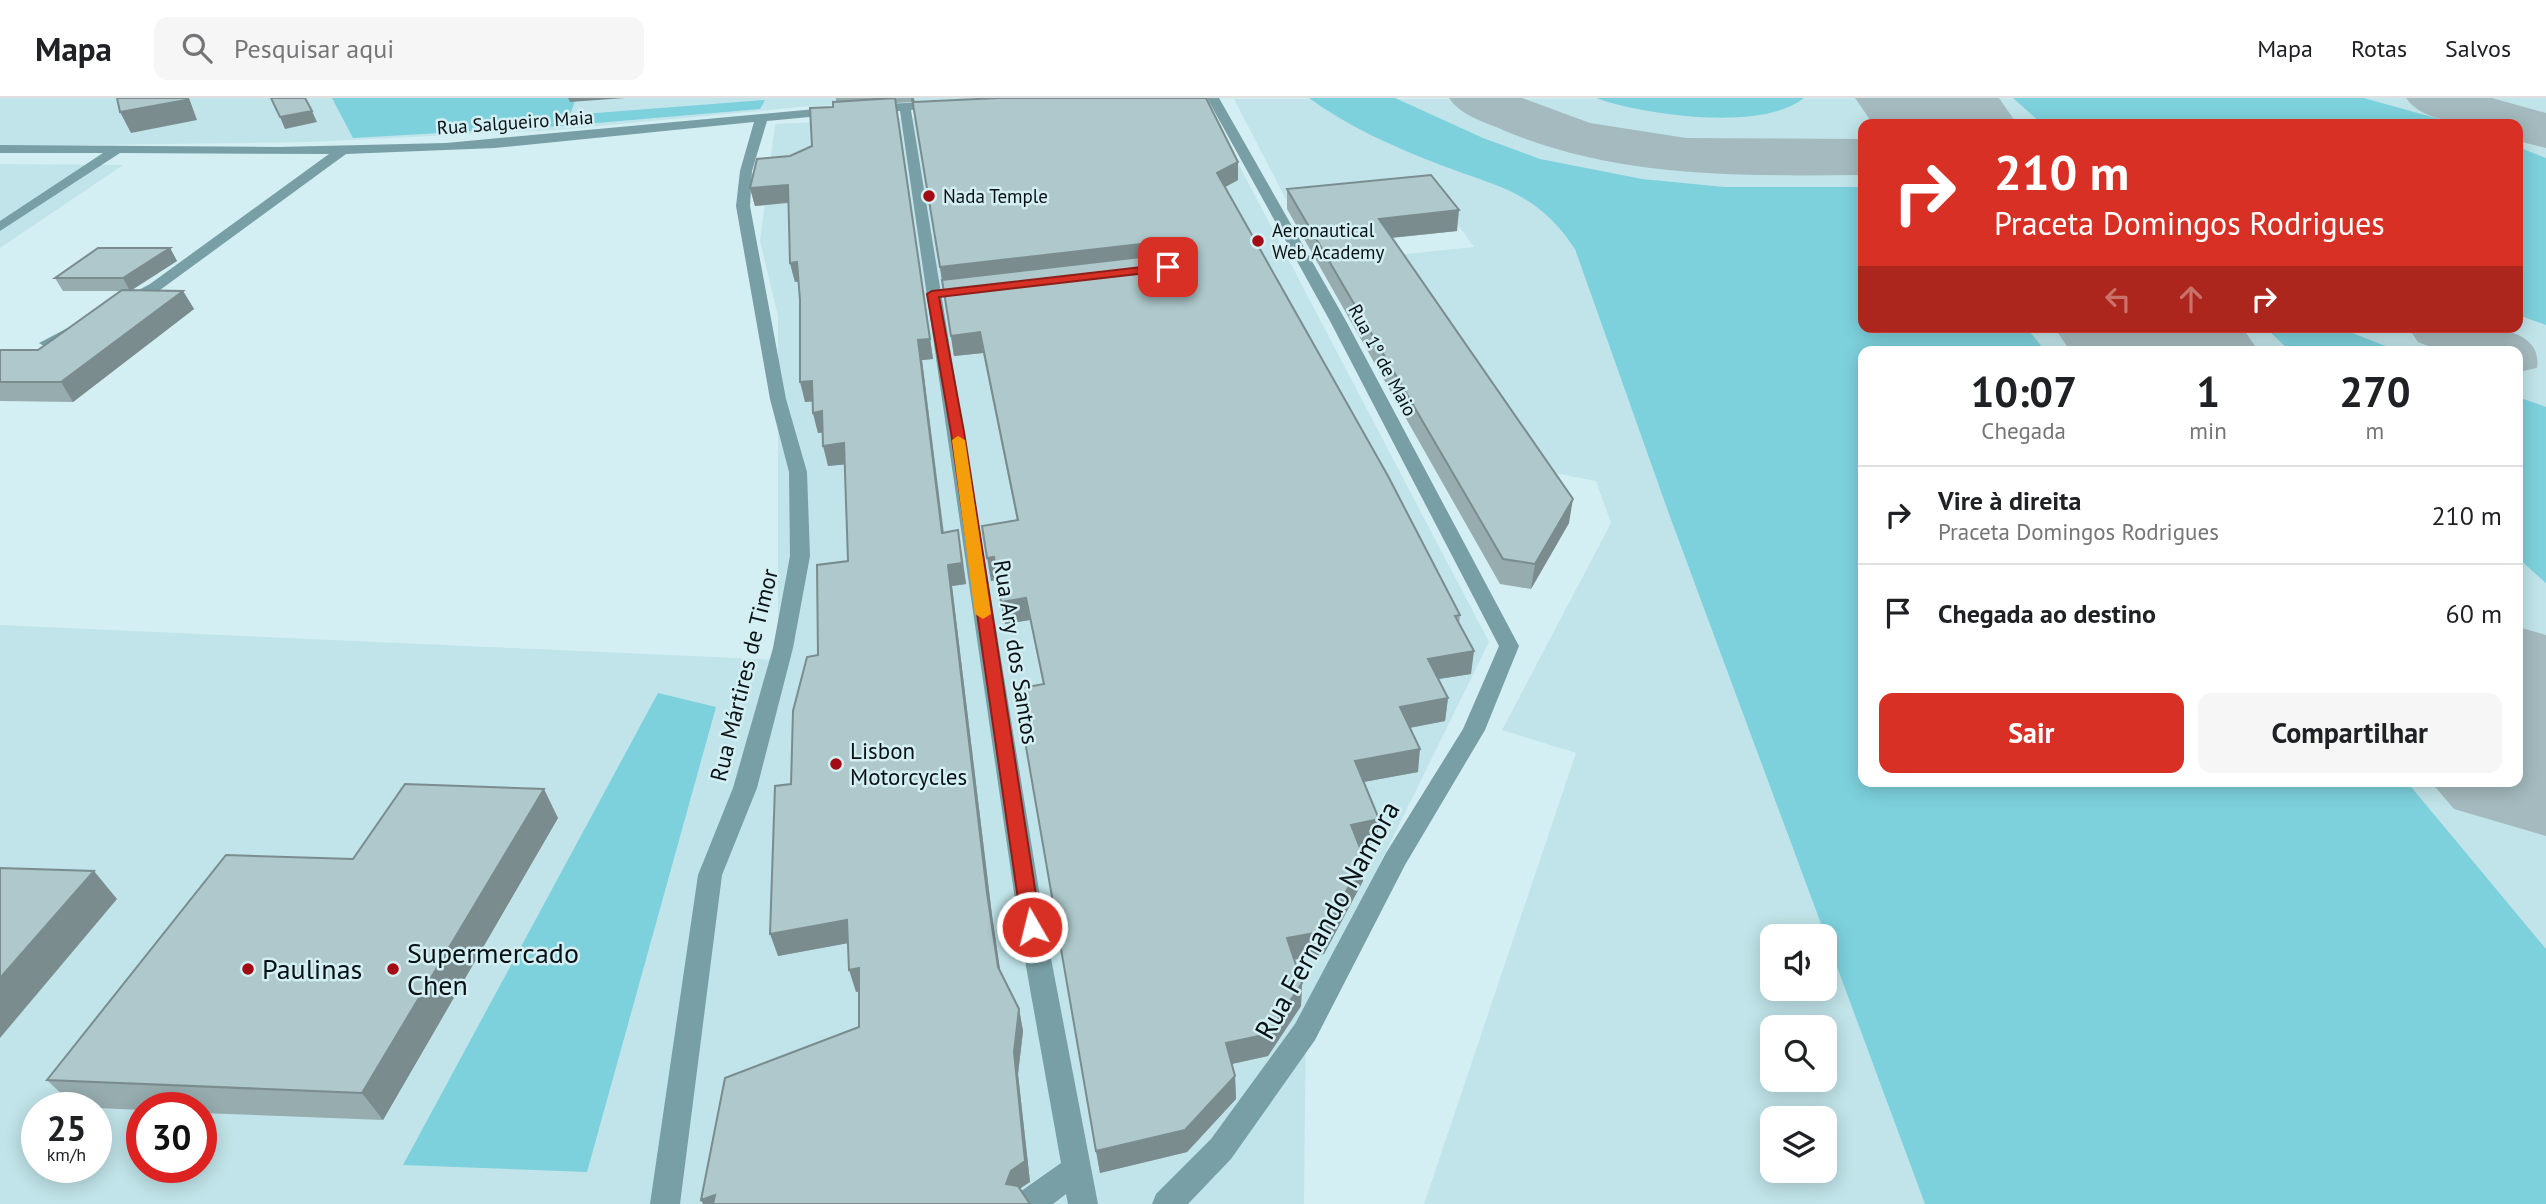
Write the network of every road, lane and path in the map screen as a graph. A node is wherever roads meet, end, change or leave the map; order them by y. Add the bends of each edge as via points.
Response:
1 (1213, 98) edge
2 (957, 104) edge
3 (905, 107) junction
4 (762, 117) junction
5 (0, 149) edge
6 (119, 149) junction
7 (343, 150) junction
8 (0, 227) edge
9 (47, 344) edge
10 (1509, 646) joint
11 (1076, 1169) junction
12 (665, 1204) edge
13 (1028, 1204) edge
14 (1083, 1204) edge
15 (1167, 1204) edge

1 - 10 street, Rua 1º de Maio via 1338,321
2 - 3 street, Rua Salgueiro Maia
3 - 4 street, Rua Salgueiro Maia
3 - 11 street, Rua Ary dos Santos via 939,293 1032,927
4 - 7 street, Rua Salgueiro Maia via 569,138
4 - 12 street, Rua Mártires de Timor via 746,171 743,206 778,399 799,472 800,556 783,648 745,788 710,875
5 - 6 street, Rua Salgueiro Maia
6 - 7 street, Rua Salgueiro Maia
6 - 8 street
7 - 9 street via 155,288
10 - 15 street, Rua Fernando Namora via 1474,730 1395,860 1305,1032 1221,1149
11 - 13 street
11 - 14 street, Rua Ary dos Santos

